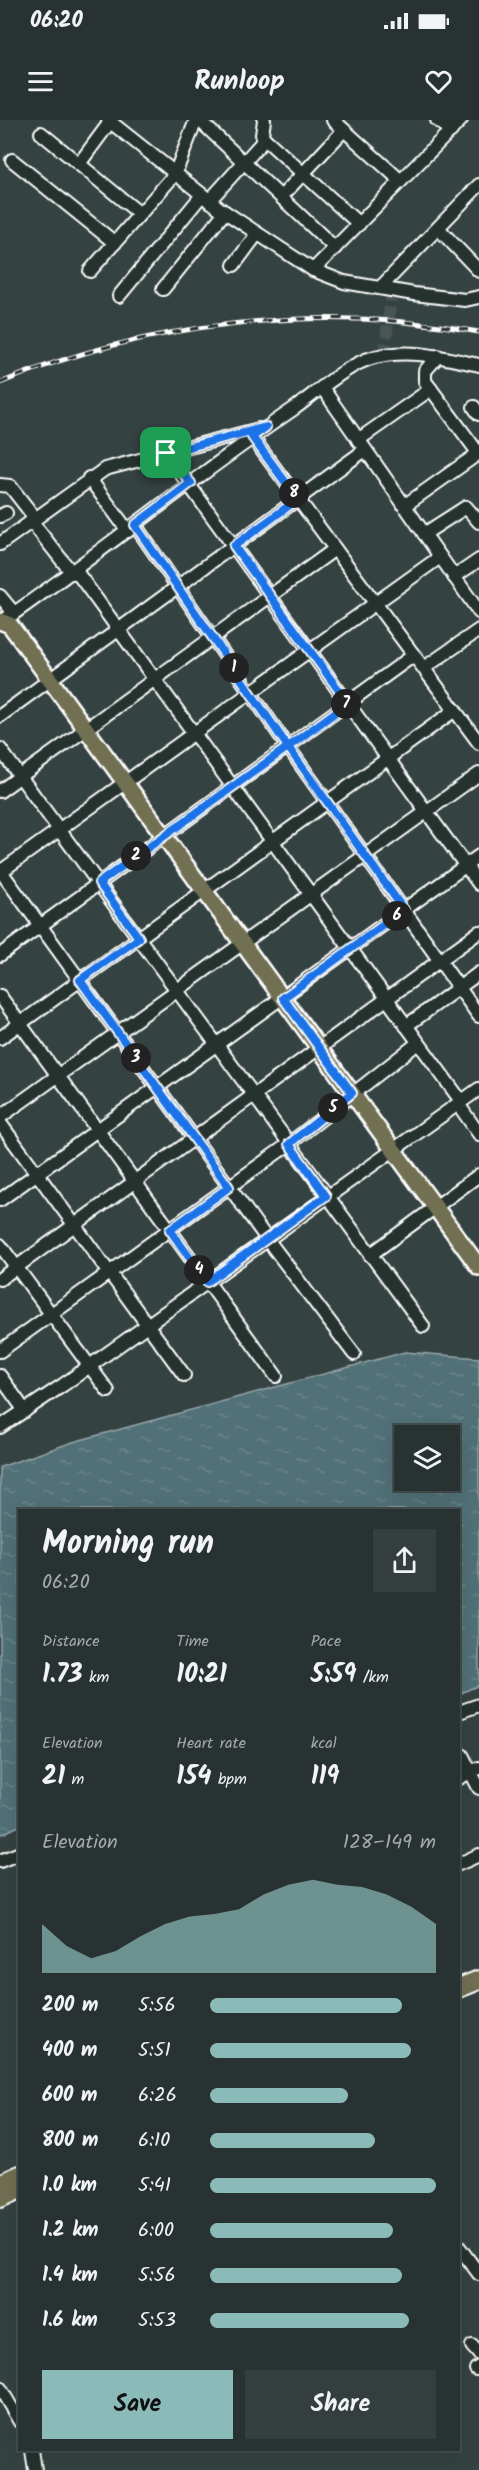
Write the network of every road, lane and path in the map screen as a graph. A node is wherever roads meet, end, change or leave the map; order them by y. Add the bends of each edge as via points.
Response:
1 (197, 120) edge
2 (264, 120) edge
3 (333, 120) edge
4 (437, 120) edge
5 (461, 120) edge
6 (109, 121) edge
7 (344, 130) junction
8 (451, 131) junction
9 (41, 133) dead end
10 (266, 140) junction
11 (12, 160) dead end
12 (245, 163) junction
13 (79, 164) junction
14 (304, 173) junction
15 (176, 174) junction
16 (401, 182) junction
17 (479, 185) edge
18 (469, 195) junction
19 (281, 197) junction
20 (205, 198) junction
21 (479, 206) edge
22 (225, 212) junction
23 (140, 214) junction
24 (359, 224) junction
25 (438, 228) junction
26 (257, 234) junction
27 (115, 243) junction
28 (335, 248) junction
29 (234, 265) dead end
30 (313, 270) junction
31 (90, 271) dead end
32 (479, 271) edge
33 (380, 288) junction
34 (163, 289) dead end
35 (119, 296) dead end
36 (479, 297) edge
37 (438, 356) junction
38 (479, 364) edge
39 (323, 389) junction
40 (431, 389) junction
41 (266, 427) junction
42 (252, 437) junction
43 (362, 445) junction
44 (166, 453) junction
45 (479, 454) edge
46 (89, 477) junction
47 (191, 483) junction
48 (0, 485) edge
49 (298, 499) junction
50 (404, 506) junction
51 (33, 520) junction
52 (479, 522) edge
53 (132, 528) junction
54 (424, 534) junction
55 (0, 544) edge
56 (234, 546) junction
57 (335, 549) junction
58 (440, 557) junction
59 (479, 560) edge
60 (74, 572) junction
61 (454, 578) junction
62 (178, 587) junction
63 (0, 596) edge
64 (270, 596) junction
65 (375, 603) junction
66 (479, 612) edge
67 (6, 618) edge
68 (119, 630) junction
69 (479, 630) edge
70 (213, 638) junction
71 (309, 650) junction
72 (414, 655) junction
73 (424, 668) junction
74 (155, 679) junction
75 (50, 680) junction
76 (250, 692) junction
77 (348, 703) junction
78 (455, 710) junction
79 (0, 716) edge
80 (86, 729) junction
81 (193, 732) junction
82 (479, 743) edge
83 (288, 747) junction
84 (0, 749) edge
85 (388, 758) junction
86 (479, 774) edge
87 (20, 776) junction
88 (124, 781) junction
89 (233, 787) junction
90 (0, 790) edge
91 (328, 803) junction
92 (427, 812) junction
93 (60, 828) junction
94 (164, 836) junction
95 (273, 842) junction
96 (365, 855) junction
97 (479, 856) edge
98 (466, 866) junction
99 (0, 871) edge
100 (99, 883) junction
101 (479, 884) edge
102 (205, 891) junction
103 (311, 894) junction
104 (404, 910) junction
105 (40, 926) junction
106 (479, 932) edge
107 (139, 938) junction
108 (243, 943) junction
109 (351, 949) junction
110 (0, 955) edge
111 (440, 960) junction
112 (479, 973) edge
113 (80, 980) junction
114 (459, 987) junction
115 (177, 990) junction
116 (0, 996) edge
117 (283, 998) junction
118 (387, 999) junction
119 (479, 1016) edge
120 (20, 1023) junction
121 (406, 1026) junction
122 (118, 1033) junction
123 (0, 1038) edge
124 (418, 1043) junction
125 (217, 1045) junction
126 (319, 1047) junction
127 (58, 1076) junction
128 (158, 1088) junction
129 (479, 1089) edge
130 (352, 1093) junction
131 (253, 1095) junction
132 (459, 1103) junction
133 (0, 1117) edge
134 (0, 1124) edge
135 (98, 1131) junction
136 (479, 1134) edge
137 (194, 1138) junction
138 (289, 1144) junction
139 (393, 1150) junction
140 (37, 1174) junction
141 (479, 1175) edge
142 (134, 1181) junction
143 (229, 1187) junction
144 (326, 1196) junction
145 (0, 1200) edge
146 (435, 1207) junction
147 (74, 1226) junction
148 (170, 1230) junction
149 (267, 1239) junction
150 (0, 1245) edge
151 (370, 1255) junction
152 (16, 1267) junction
153 (479, 1267) edge
154 (109, 1273) junction
155 (0, 1278) edge
156 (207, 1282) junction
157 (52, 1314) junction
158 (147, 1325) junction
159 (423, 1326) dead end
160 (0, 1351) edge
161 (354, 1354) dead end
162 (90, 1366) junction
163 (184, 1375) dead end
164 (0, 1376) edge
165 (276, 1376) dead end
166 (108, 1391) dead end
167 (25, 1410) junction
168 (0, 1427) edge
169 (479, 1705) edge
170 (460, 1712) edge
171 (462, 1755) dead end
172 (475, 1770) edge
173 (460, 1778) edge
174 (479, 1788) edge
175 (18, 1853) edge
176 (479, 1855) edge
177 (0, 1861) edge
178 (460, 1864) edge
179 (479, 1980) edge
180 (460, 1988) edge
181 (479, 1993) edge
182 (460, 2001) edge
183 (18, 2176) edge
184 (0, 2184) edge
185 (18, 2190) edge
186 (0, 2198) edge
187 (460, 2248) edge
188 (479, 2274) edge
189 (0, 2388) edge
190 (18, 2419) edge
191 (32, 2451) edge
192 (35, 2470) edge

1 - 12 street
1 - 15 street
2 - 10 street via 262,135
3 - 7 street
4 - 8 street
5 - 8 street
6 - 13 street
6 - 15 street
7 - 14 street
7 - 16 street
8 - 16 street
9 - 13 street
10 - 12 street
10 - 14 street
11 - 27 street
12 - 19 street
12 - 20 street
13 - 23 street
14 - 19 street
14 - 24 street
15 - 20 street
15 - 23 street
16 - 24 street
17 - 18 street
18 - 21 street
18 - 25 street
19 - 28 street
20 - 22 street
20 - 35 street
22 - 26 street
22 - 34 street
23 - 27 street
24 - 28 street
25 - 32 street
25 - 33 street
26 - 29 street
26 - 30 street
27 - 31 street
28 - 30 street
30 - 33 street via 344,282
33 - 36 street via 465,300
37 - 38 street
37 - 39 street via 395,353 373,357
37 - 40 street via 423,375
39 - 41 street
39 - 43 street
40 - 43 street
40 - 45 street
41 - 42 street
41 - 44 street
42 - 47 street
42 - 49 street
43 - 49 street
43 - 50 street
44 - 46 street
44 - 47 street
45 - 50 street
46 - 51 street
46 - 53 street
47 - 53 street
47 - 56 street
48 - 51 street via 10,486
49 - 56 street
49 - 57 street
50 - 54 street
51 - 55 street
51 - 60 street
52 - 54 street via 466,507
53 - 60 street
53 - 62 street
54 - 58 street
56 - 62 street
56 - 64 street
57 - 64 street
57 - 65 street
58 - 61 street
58 - 65 street
59 - 61 street
60 - 67 street
60 - 68 street
61 - 66 street
62 - 68 street
62 - 70 street
63 - 67 street
64 - 70 street
64 - 71 street
65 - 71 street
65 - 72 street
67 - 75 main road
68 - 74 street
68 - 75 street
69 - 73 street
70 - 74 street
70 - 76 street
71 - 76 street
71 - 77 street
72 - 73 street
72 - 77 street
73 - 78 street
74 - 80 street
74 - 81 street
75 - 79 street
75 - 80 main road
76 - 81 street
76 - 83 street
77 - 83 street
77 - 85 street
78 - 82 street
78 - 85 street
80 - 87 street
80 - 88 main road
81 - 88 street
81 - 89 street
83 - 89 street
83 - 91 street
84 - 87 street
85 - 91 street
85 - 92 street
86 - 92 street
87 - 90 street
87 - 93 street
88 - 93 street
88 - 94 main road
89 - 94 street
89 - 95 street
91 - 95 street
91 - 96 street
92 - 96 street
92 - 98 street
93 - 99 street
93 - 100 street
94 - 100 street
94 - 102 main road
95 - 102 street
95 - 103 street
96 - 103 street
96 - 104 street
97 - 98 street
98 - 101 street
98 - 104 street
99 - 105 street
100 - 105 street
100 - 107 street
102 - 107 street
102 - 108 main road
103 - 108 street
103 - 109 street
104 - 109 street
104 - 111 street
105 - 110 street
105 - 113 street
106 - 111 street
107 - 113 street
107 - 115 street
108 - 115 street
108 - 117 main road
109 - 117 street
109 - 118 street
111 - 114 street
111 - 118 street
112 - 114 street
113 - 120 street
113 - 122 street
114 - 119 street
114 - 121 street
115 - 122 street
115 - 125 street
116 - 120 street
117 - 125 street
117 - 126 main road
118 - 121 street
118 - 126 street
120 - 123 street
120 - 127 street
121 - 124 street
122 - 127 street
122 - 128 street
124 - 130 street
124 - 132 street
125 - 128 street
125 - 131 street
126 - 130 main road
126 - 131 street
127 - 133 street
127 - 135 street
128 - 135 street
128 - 137 street
129 - 132 street
130 - 138 street
130 - 139 main road
131 - 137 street
131 - 138 street
132 - 136 street
132 - 139 street
134 - 140 street
135 - 140 street
135 - 142 street
137 - 142 street
137 - 143 street
138 - 143 street
138 - 144 street
139 - 144 street
139 - 146 main road
140 - 145 street
140 - 147 street
141 - 146 street
142 - 147 street
142 - 148 street
143 - 148 street
143 - 149 street
144 - 149 street
144 - 151 street
146 - 151 street
146 - 153 main road
147 - 152 street
147 - 154 street
148 - 154 street
148 - 156 street
149 - 156 street
149 - 161 street
150 - 152 street
151 - 159 street
152 - 155 street
152 - 157 street
154 - 157 street
154 - 158 street
156 - 158 street
156 - 165 street
157 - 160 street
157 - 162 street
158 - 162 street
158 - 163 street
162 - 166 street
162 - 167 street
164 - 167 street
167 - 168 street
169 - 170 street
171 - 172 street
172 - 173 street
172 - 174 street
175 - 177 street
176 - 178 street
179 - 180 highway
181 - 182 highway
183 - 184 highway
185 - 186 highway
187 - 188 street
189 - 190 street
191 - 192 street

